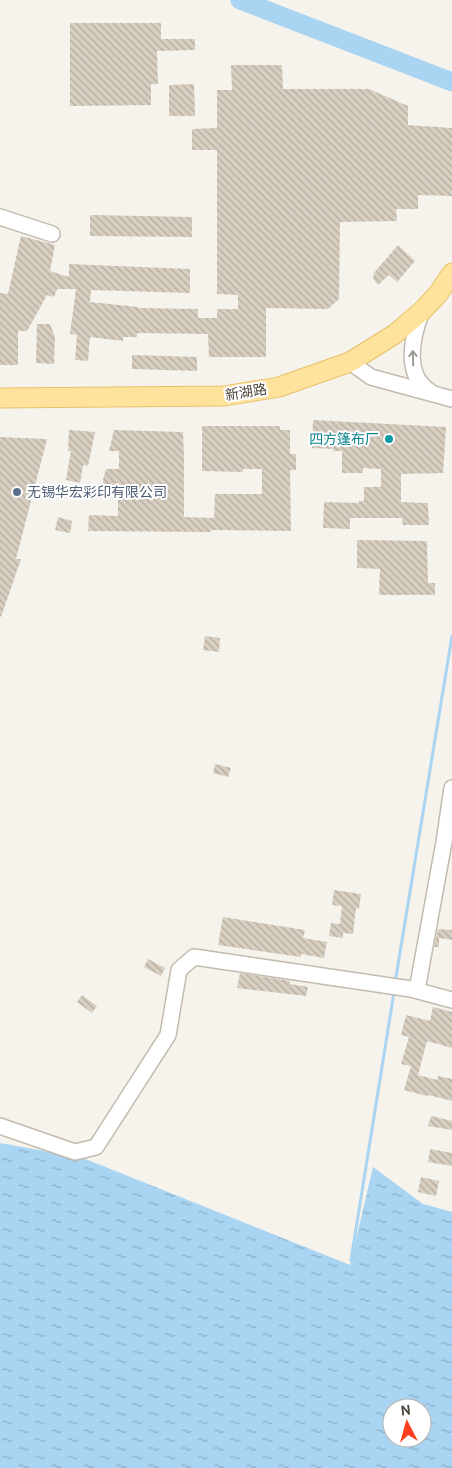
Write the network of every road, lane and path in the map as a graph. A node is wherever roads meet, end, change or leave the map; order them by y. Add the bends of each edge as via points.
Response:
1 (0, 217) edge
2 (52, 234) dead end
3 (452, 272) edge
4 (422, 311) junction
5 (350, 362) junction
6 (437, 396) junction
7 (0, 398) edge
8 (452, 399) edge
9 (452, 788) edge
10 (448, 843) edge
11 (414, 989) junction
12 (452, 1000) edge
13 (0, 1126) edge

1 - 2 street
3 - 4 main road, 新湖路
4 - 5 main road, 新湖路 via 395,334
6 -> 4 street via 418,381 414,371 415,328
5 - 6 street via 372,377
5 - 7 main road, 新湖路 via 280,387 224,396
6 - 8 street
9 - 10 street
10 - 11 street
11 - 12 street
11 - 13 street via 194,957 179,970 168,1035 96,1147 74,1152

